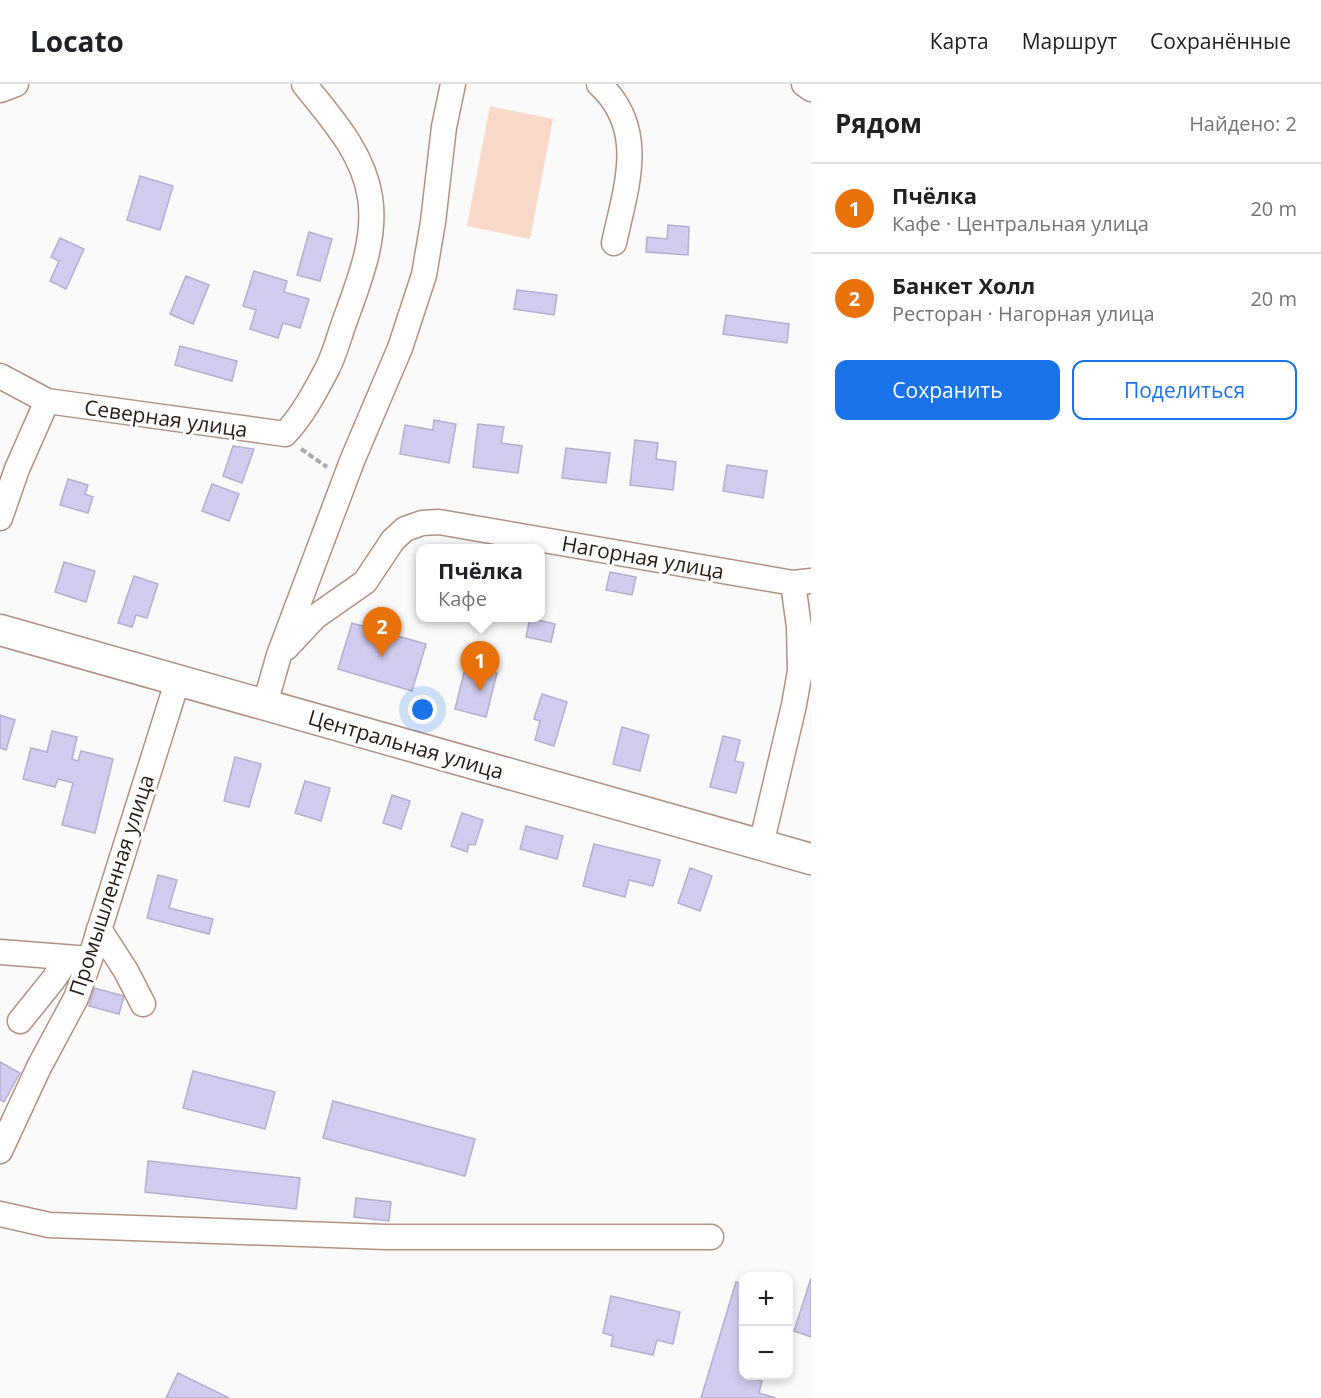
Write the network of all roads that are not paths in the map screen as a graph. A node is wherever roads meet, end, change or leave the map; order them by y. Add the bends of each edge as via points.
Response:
1 (16, 84) edge
2 (304, 84) edge
3 (453, 84) edge
4 (599, 84) edge
5 (804, 84) edge
6 (811, 89) edge
7 (0, 90) edge
8 (614, 243) dead end
9 (0, 376) edge
10 (47, 401) junction
11 (0, 518) edge
12 (802, 582) edge
13 (0, 630) edge
14 (279, 655) junction
15 (178, 679) junction
16 (265, 704) junction
17 (761, 845) junction
18 (811, 859) edge
19 (99, 928) junction
20 (0, 952) edge
21 (79, 958) junction
22 (143, 1004) dead end
23 (20, 1021) dead end
24 (0, 1151) edge
25 (0, 1214) edge
26 (711, 1237) dead end

1 - 7 street
2 - 10 street, Северная улица via 351,144 370,197 371,219 368,250 328,368 296,423 285,435
3 - 14 street via 424,275 400,348
4 - 8 street via 621,112 631,154
5 - 6 street
9 - 10 street, Северная улица
10 - 11 street
12 - 14 street, Нагорная улица via 439,522 422,523 405,529 393,540 365,582 315,617
12 - 17 street via 800,671
13 - 15 main road, Центральная улица
14 - 16 street
15 - 16 main road, Центральная улица
15 - 19 street, Промышленная улица
16 - 17 main road, Центральная улица
17 - 18 main road, Центральная улица
19 - 21 street, Промышленная улица
19 - 22 street
20 - 21 street
21 - 23 street via 53,980
21 - 24 street, Промышленная улица via 76,998
25 - 26 street via 49,1225 375,1237

